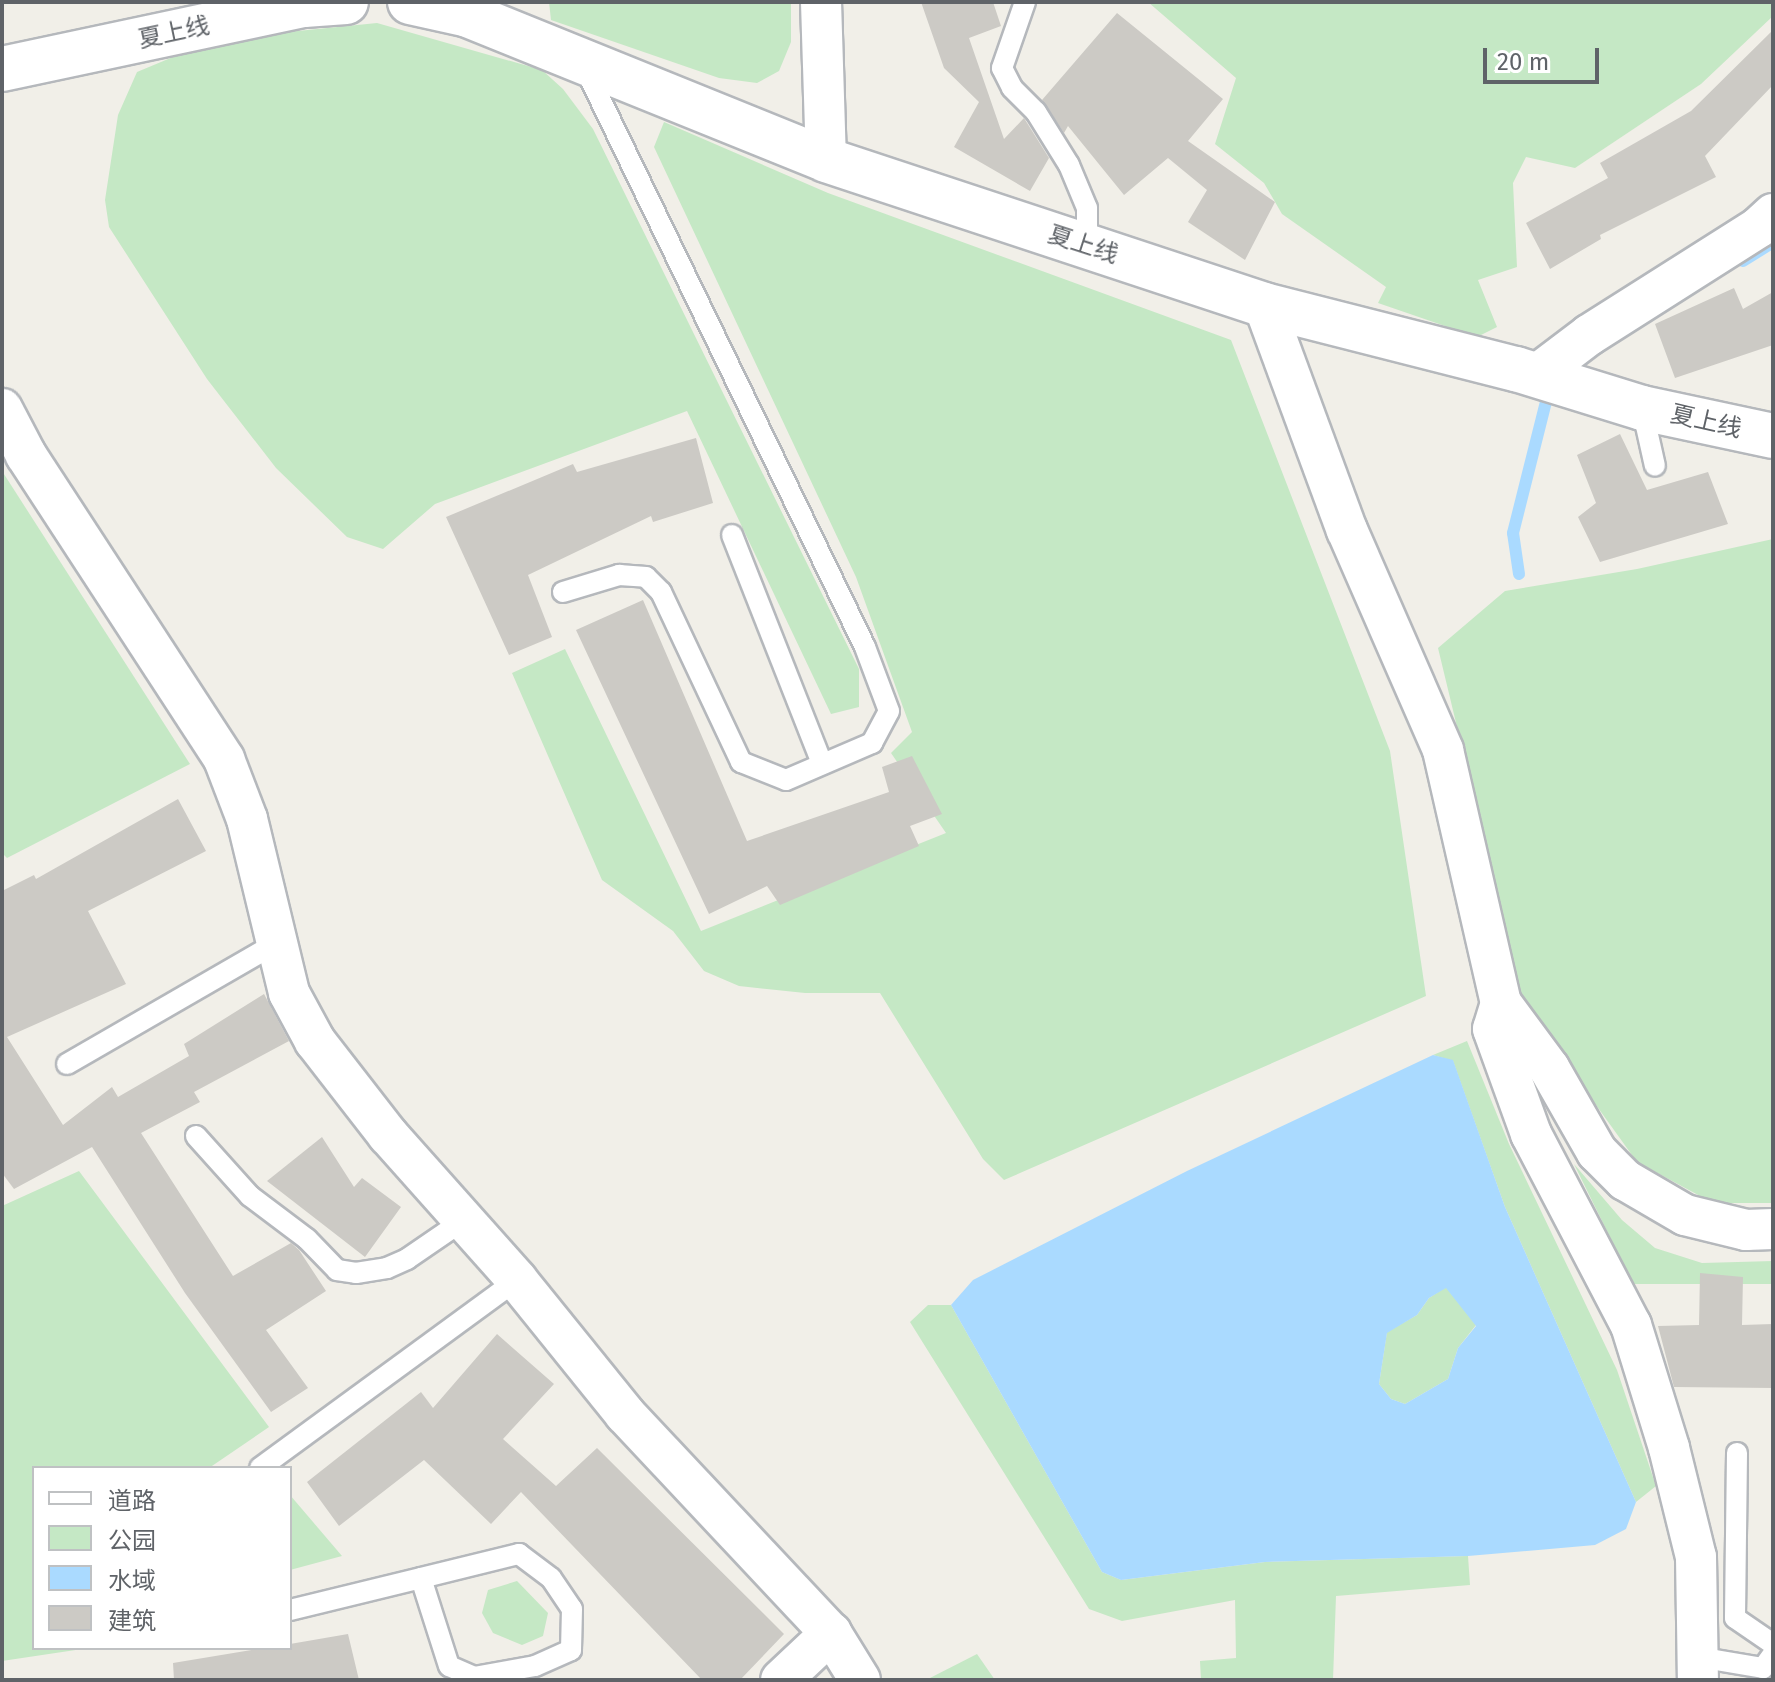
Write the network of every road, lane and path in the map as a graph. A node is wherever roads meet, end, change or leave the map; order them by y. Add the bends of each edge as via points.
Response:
1 (346, 2) edge
2 (410, 2) edge
3 (821, 2) edge
4 (1025, 2) edge
5 (582, 61) junction
6 (2, 69) edge
7 (826, 160) junction
8 (1773, 214) edge
9 (1087, 247) junction
10 (1264, 305) junction
11 (1535, 376) junction
12 (1642, 408) junction
13 (2, 409) edge
14 (1773, 436) edge
15 (1655, 466) dead end
16 (732, 535) dead end
17 (563, 592) dead end
18 (822, 764) junction
19 (275, 944) junction
20 (1501, 1003) junction
21 (67, 1064) dead end
22 (196, 1136) dead end
23 (464, 1220) junction
24 (1773, 1229) edge
25 (517, 1280) junction
26 (1737, 1453) dead end
27 (263, 1466) edge
28 (421, 1578) junction
29 (292, 1610) edge
30 (831, 1633) junction
31 (1773, 1644) edge
32 (1773, 1654) edge
33 (1698, 1668) edge
34 (781, 1680) edge
35 (860, 1680) edge

1 - 6 street, 夏上线 via 304,5
2 - 5 street, 夏上线 via 468,15
3 - 7 street
4 - 9 lane via 1002,68 1069,165 1087,208
5 - 7 street, 夏上线
5 - 18 lane via 865,647 889,711 872,743
7 - 9 street, 夏上线
8 - 11 street
9 - 10 street, 夏上线
10 - 11 street, 夏上线
10 - 20 street via 1347,530 1443,750
11 - 12 street, 夏上线
12 - 14 street, 夏上线
12 - 15 lane
13 - 19 street via 26,455 224,759 247,819
16 - 18 lane
17 - 18 lane via 619,575 646,577 661,592 741,762 786,780
19 - 21 lane
19 - 23 street via 289,993 315,1041 388,1135
20 - 24 street via 1549,1068 1597,1152 1625,1180 1685,1215 1746,1230
20 - 33 street via 1493,1029 1531,1134 1631,1325 1669,1448 1696,1557
22 - 23 lane via 250,1196 307,1239 337,1270 387,1268
23 - 25 street
25 - 27 lane
25 - 30 street via 625,1414
26 - 31 lane via 1735,1618
28 - 28 lane via 519,1554 551,1578 572,1609 571,1650 535,1666 474,1677 449,1666
28 - 29 lane
30 - 34 street
30 - 35 street
32 - 33 lane via 1763,1668

